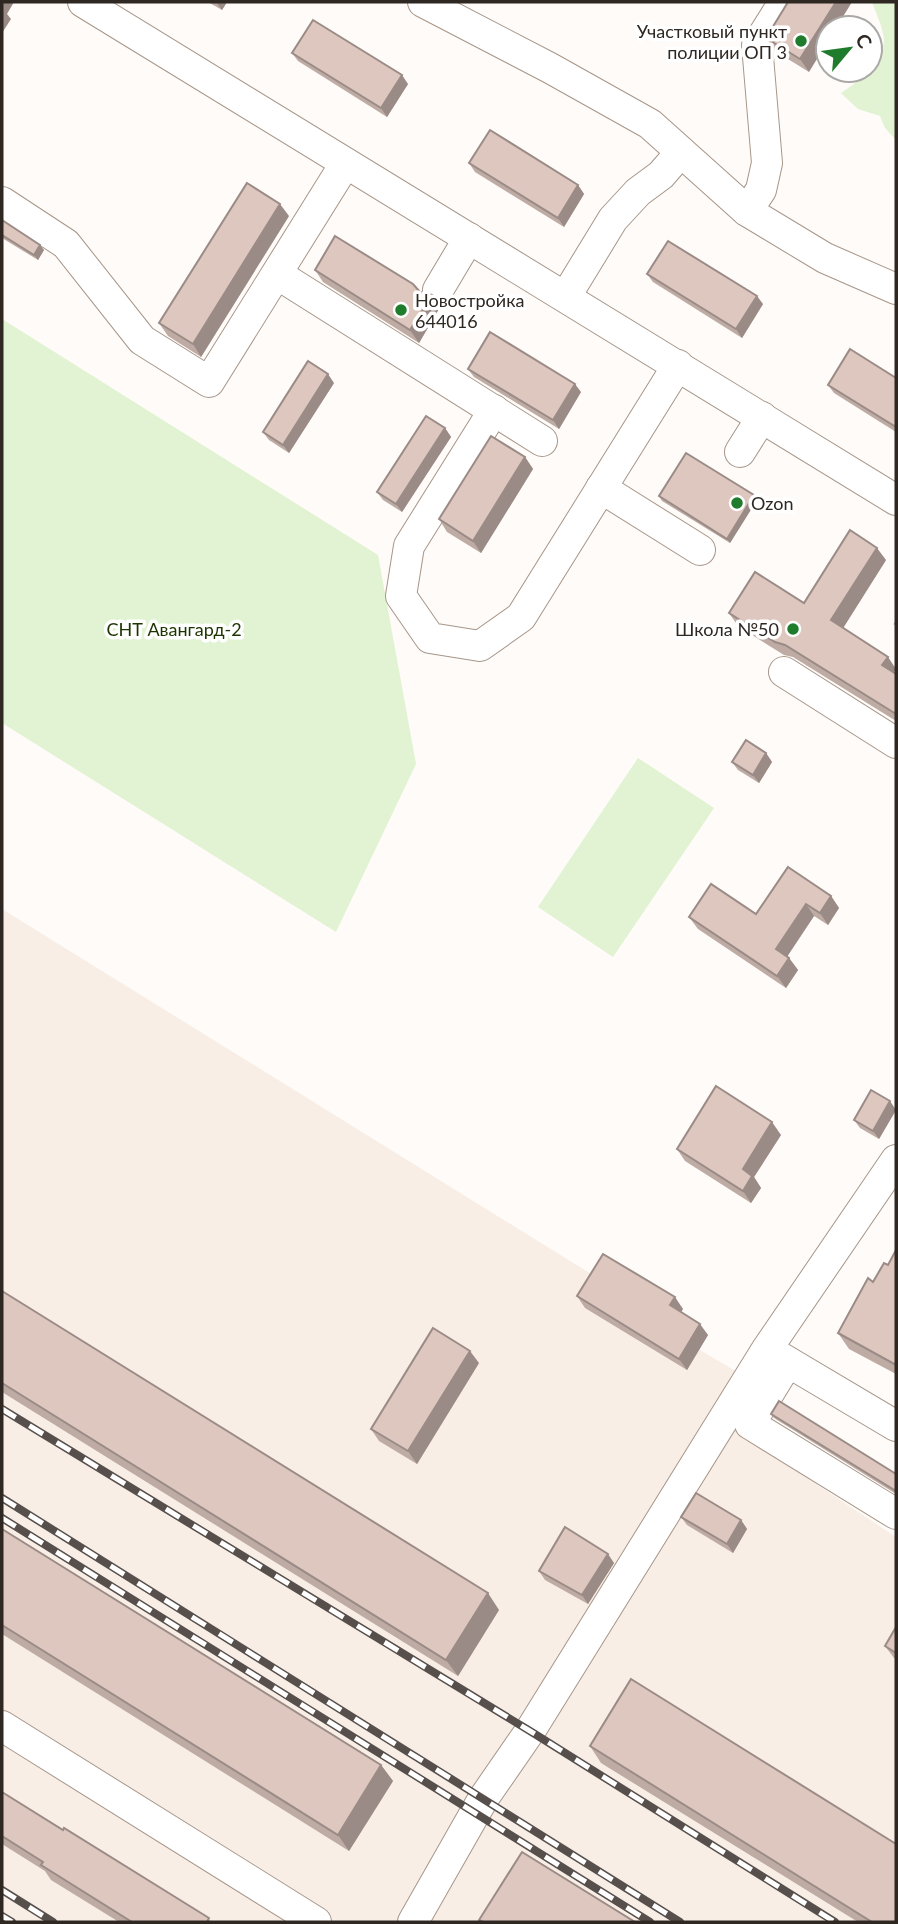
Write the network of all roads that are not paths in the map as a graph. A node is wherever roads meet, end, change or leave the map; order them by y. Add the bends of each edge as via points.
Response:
1 (83, 2) edge
2 (423, 2) edge
3 (784, 2) edge
4 (681, 152) junction
5 (345, 164) junction
6 (2, 202) edge
7 (747, 211) junction
8 (469, 238) junction
9 (276, 274) junction
10 (896, 289) edge
11 (438, 290) dead end
12 (566, 296) junction
13 (678, 365) junction
14 (494, 411) junction
15 (762, 417) junction
16 (542, 441) dead end
17 (740, 452) dead end
18 (601, 488) junction
19 (896, 500) edge
20 (700, 550) dead end
21 (784, 672) dead end
22 (896, 743) edge
23 (896, 1160) edge
24 (778, 1355) junction
25 (896, 1426) edge
26 (896, 1514) edge
27 (2, 1726) edge
28 (316, 1922) edge
29 (413, 1922) edge

1 - 5 street
2 - 4 street via 650,124
3 - 7 street via 757,45 767,163 761,190
4 - 7 street
4 - 12 street via 613,219
5 - 8 street
5 - 9 street
6 - 9 street via 66,244 142,340 209,382
7 - 10 street via 825,258
8 - 11 street
8 - 12 street
9 - 14 street
12 - 13 street
13 - 15 street
13 - 18 street
14 - 16 street
14 - 18 street via 409,546 401,596 430,638 480,646 522,617
15 - 17 street
15 - 19 street
18 - 20 street
21 - 22 street
23 - 24 street
24 - 25 street
24 - 26 street via 750,1424
24 - 29 street via 483,1799
27 - 28 street

